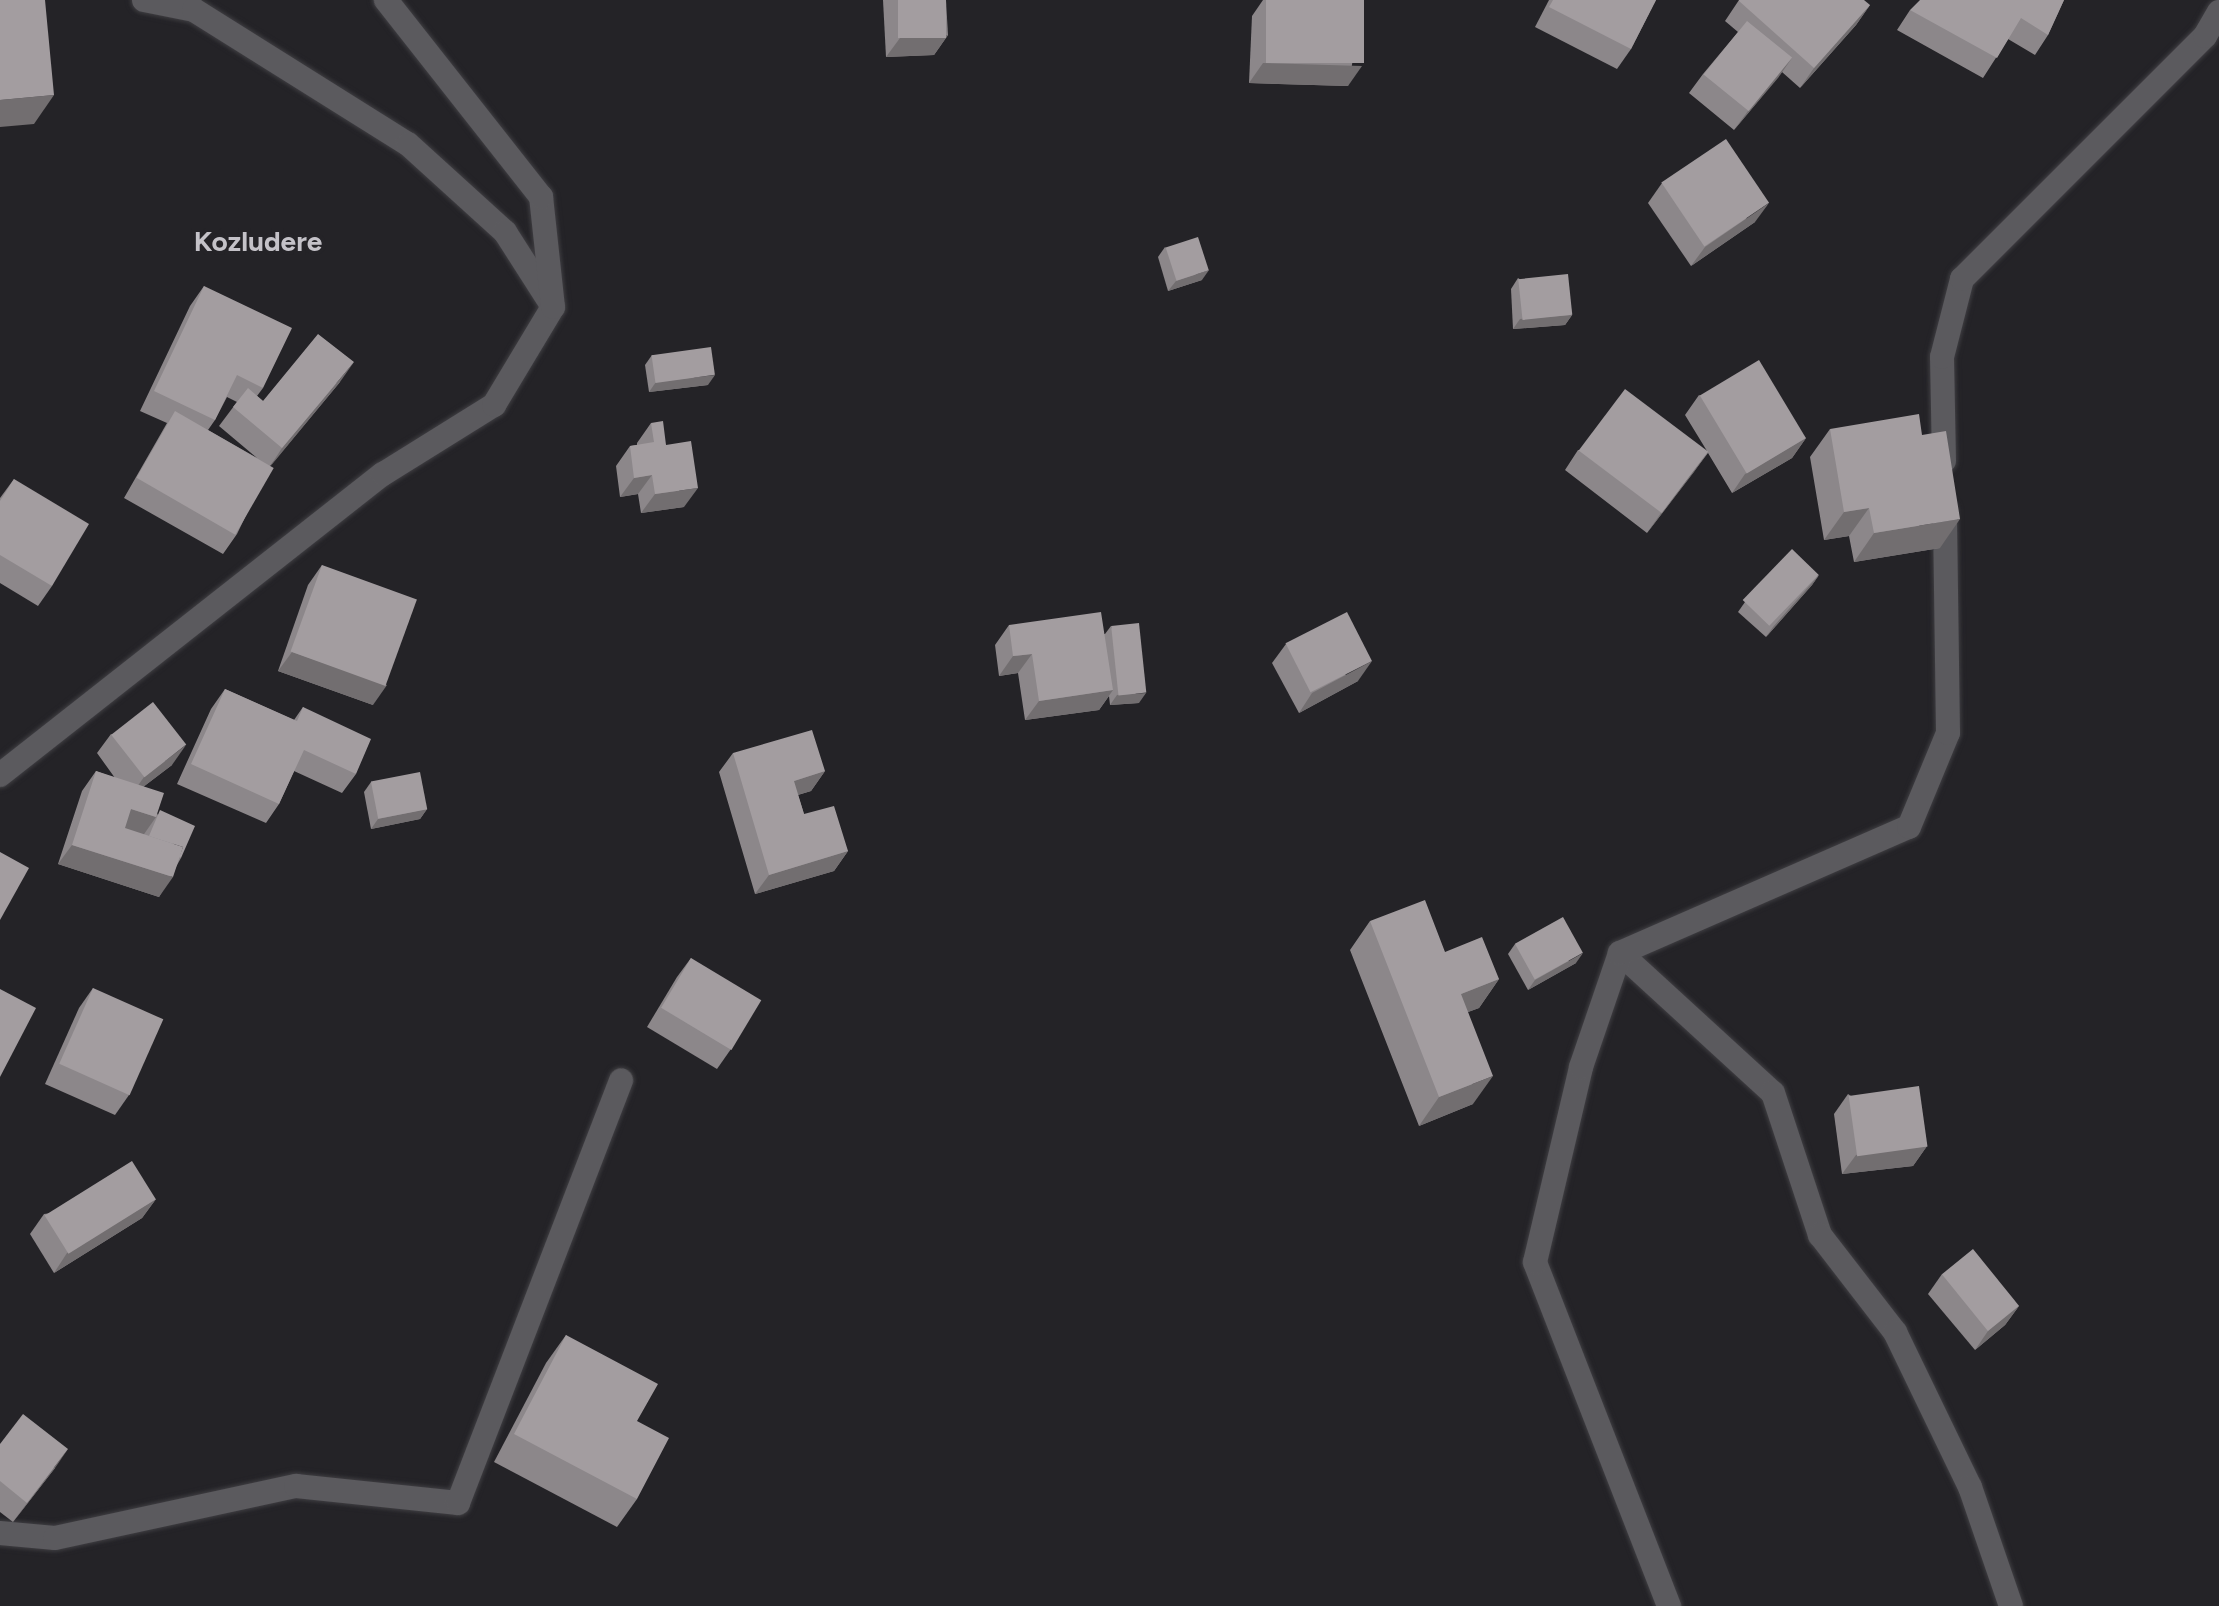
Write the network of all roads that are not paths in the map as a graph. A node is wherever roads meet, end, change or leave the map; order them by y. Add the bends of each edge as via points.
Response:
1 (144, 0) edge
2 (386, 0) edge
3 (2219, 12) edge
4 (553, 307) junction
5 (0, 775) edge
6 (1620, 953) junction
7 (621, 1080) dead end
8 (0, 1533) edge
9 (1669, 1606) edge
10 (2011, 1606) edge

1 - 4 street via 194,10 408,144 505,232
2 - 4 street via 541,197
3 - 6 street via 2205,36 1962,279 1942,357 1948,733 1909,827
4 - 5 street via 494,405 383,474
6 - 9 street via 1581,1067 1535,1262
6 - 10 street via 1773,1093 1820,1235 1895,1332 1970,1487
7 - 8 street via 458,1503 296,1486 55,1538

